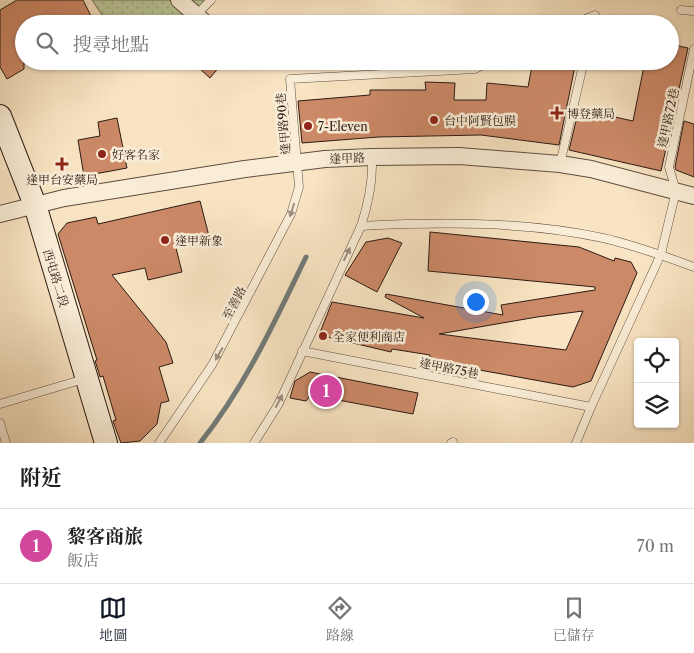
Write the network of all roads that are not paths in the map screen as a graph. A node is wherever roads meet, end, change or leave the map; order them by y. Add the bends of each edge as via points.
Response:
1 (178, 0) edge
2 (211, 0) edge
3 (681, 10) dead end
4 (694, 11) edge
5 (191, 15) edge
6 (199, 15) edge
7 (694, 49) edge
8 (457, 70) edge
9 (582, 70) edge
10 (0, 116) edge
11 (372, 157) junction
12 (297, 162) junction
13 (560, 164) junction
14 (676, 191) junction
15 (694, 196) edge
16 (35, 205) junction
17 (0, 214) edge
18 (361, 226) junction
19 (660, 254) junction
20 (694, 267) edge
21 (302, 351) junction
22 (87, 378) junction
23 (0, 404) edge
24 (591, 407) junction
25 (0, 423) edge
26 (6, 443) edge
27 (106, 443) edge
28 (159, 443) edge
29 (254, 443) edge
30 (576, 443) edge

1 - 5 street
2 - 6 lane
3 - 4 lane
7 - 14 lane, 逢甲路72巷 via 670,168
8 - 12 lane, 逢甲路90巷 via 290,79
9 - 13 lane
10 - 16 street, 西屯路二段
11 - 12 street, 逢甲路
11 - 13 street, 逢甲路 via 459,156
11 - 18 lane via 373,179
12 - 16 street, 逢甲路
12 -> 28 lane, 至善路 via 299,187 280,239 212,366
13 - 14 street, 逢甲路
14 - 15 street, 逢甲路
14 - 19 lane
16 - 17 street, 逢甲路
16 - 22 street, 西屯路二段
18 - 19 lane via 429,223 516,226 604,238
21 -> 18 lane
19 - 20 lane
19 - 24 lane
21 - 24 lane, 逢甲路75巷
29 -> 21 lane via 278,405
22 - 23 lane
22 - 27 street, 西屯路二段
24 - 30 lane
25 - 26 lane

